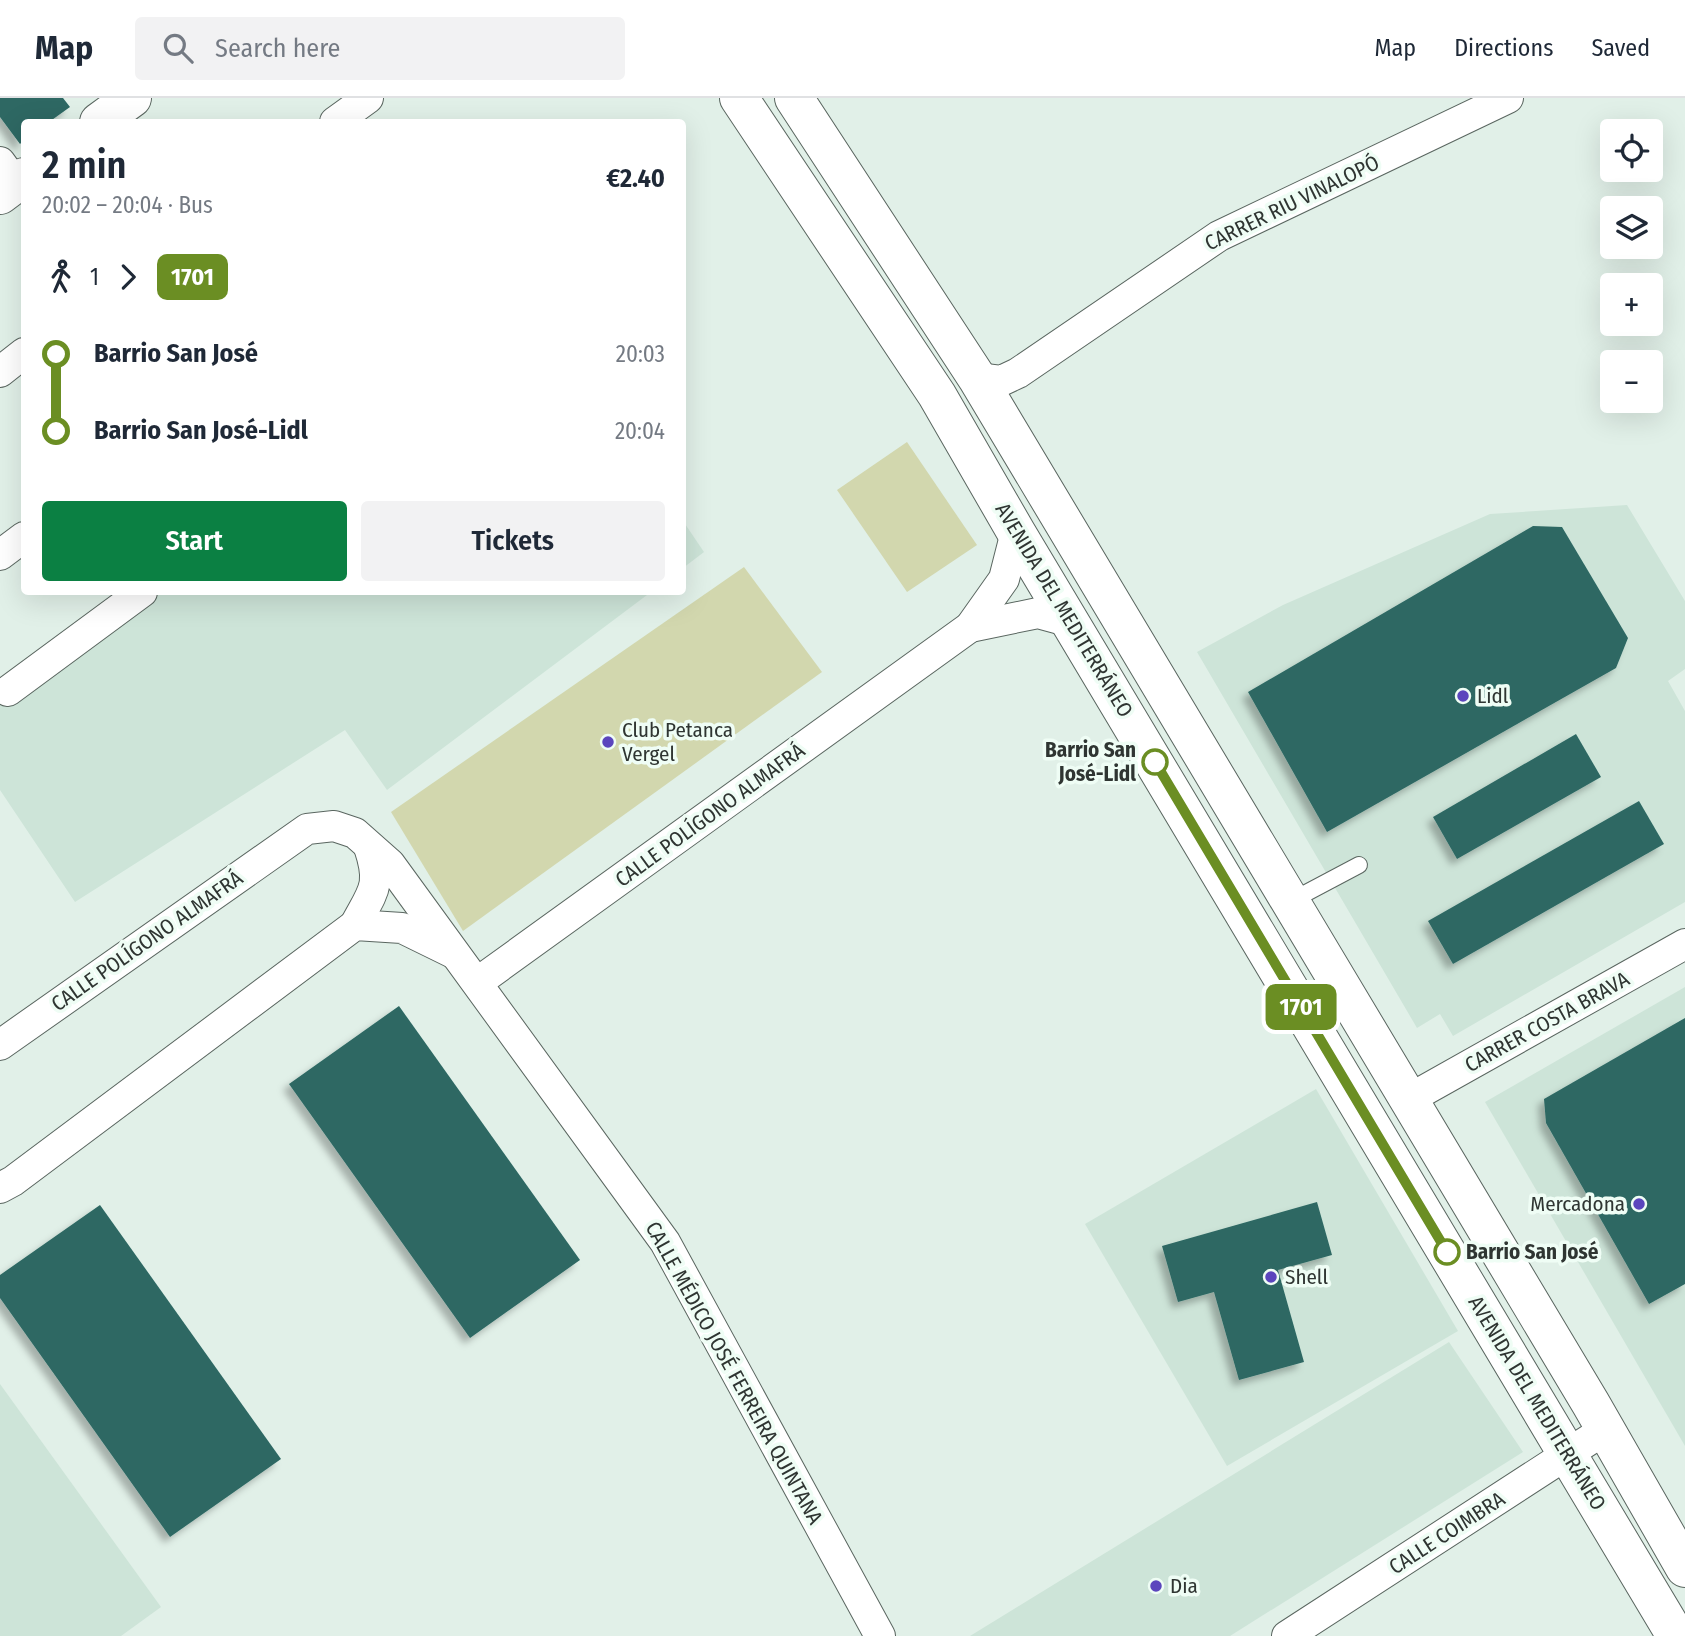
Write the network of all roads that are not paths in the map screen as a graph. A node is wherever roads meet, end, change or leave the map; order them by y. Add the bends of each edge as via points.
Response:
1 (368, 98) edge
2 (739, 98) edge
3 (794, 98) edge
4 (1508, 98) edge
5 (339, 119) edge
6 (21, 355) edge
7 (0, 372) edge
8 (977, 378) junction
9 (1016, 532) junction
10 (21, 539) edge
11 (0, 555) edge
12 (138, 595) edge
13 (1071, 622) junction
14 (970, 628) junction
15 (8, 691) dead end
16 (369, 847) junction
17 (1359, 864) dead end
18 (1291, 901) junction
19 (355, 925) junction
20 (1685, 944) edge
21 (457, 955) junction
22 (478, 982) junction
23 (0, 1045) edge
24 (1409, 1099) junction
25 (0, 1188) edge
26 (1606, 1429) junction
27 (1568, 1455) junction
28 (1685, 1568) edge
29 (880, 1636) edge
30 (1287, 1636) edge
31 (1676, 1636) edge

1 - 5 street
2 - 9 street, AVENIDA DEL MEDITERRÁNEO via 937,395
3 - 8 street
4 - 8 street, CARRER RIU VINALOPÓ via 1219,236 1018,373 1001,381
6 - 7 street
8 - 18 street
9 - 13 street, AVENIDA DEL MEDITERRÁNEO
9 - 14 street, CALLE POLÍGONO ALMAFRÁ via 1004,579
10 - 11 street
12 - 15 street
13 - 14 street, CALLE POLÍGONO ALMAFRÁ via 1038,613
13 - 27 street, AVENIDA DEL MEDITERRÁNEO
14 - 22 street, CALLE POLÍGONO ALMAFRÁ
16 - 19 street via 377,870 375,887
16 - 21 street, CALLE POLÍGONO ALMAFRÁ via 390,864
16 - 23 street, CALLE POLÍGONO ALMAFRÁ via 355,833 334,826 307,830
17 - 18 lane
18 - 24 street
19 - 21 street, CALLE POLÍGONO ALMAFRÁ via 402,928
19 - 25 street
20 - 24 street, CARRER COSTA BRAVA
21 - 22 street, CALLE POLÍGONO ALMAFRÁ
22 - 29 street, CALLE MÉDICO JOSÉ FERREIRA QUINTANA via 664,1242
24 - 26 street
26 - 27 street, CALLE COIMBRA
26 - 28 street
27 - 30 street, CALLE COIMBRA
27 - 31 street, AVENIDA DEL MEDITERRÁNEO

